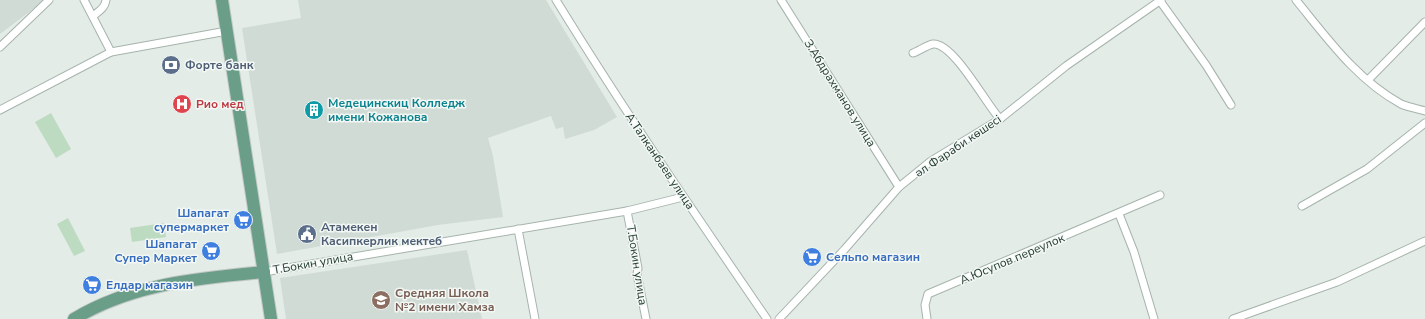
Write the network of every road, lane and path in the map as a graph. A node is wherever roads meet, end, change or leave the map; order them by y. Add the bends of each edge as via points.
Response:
1 (49, 0) edge
2 (84, 0) edge
3 (106, 0) edge
4 (222, 0) edge
5 (556, 0) edge
6 (781, 0) edge
7 (1160, 0) edge
8 (1296, 0) edge
9 (93, 16) junction
10 (1425, 22) edge
11 (227, 31) junction
12 (0, 47) edge
13 (111, 52) junction
14 (913, 53) dead end
15 (1368, 80) junction
16 (1231, 105) dead end
17 (0, 110) edge
18 (1425, 111) edge
19 (1000, 119) junction
20 (1425, 123) edge
21 (899, 186) junction
22 (1160, 195) dead end
23 (683, 197) junction
24 (1302, 206) dead end
25 (627, 211) junction
26 (1119, 214) junction
27 (518, 229) junction
28 (1425, 241) edge
29 (264, 272) junction
30 (74, 319) edge
31 (271, 319) edge
32 (535, 319) edge
33 (646, 319) edge
34 (767, 319) edge
35 (779, 319) edge
36 (927, 319) edge
37 (1154, 319) edge
38 (1233, 319) edge

1 - 12 street
2 - 9 street
3 - 9 street via 105,5
4 - 11 main road
5 - 23 street, А.Талканбаев улица
6 - 21 street, З.Абдрахманов улица
7 - 16 street
7 - 19 street, әл Фараби көшесі via 1066,66
8 - 15 street via 1332,46
9 - 13 street
10 - 15 street
11 - 13 street
11 - 29 main road
13 - 17 street
14 - 19 street via 932,44 941,45 954,56
15 - 18 street via 1402,104
19 - 21 street, әл Фараби көшесі via 931,161
20 - 24 street via 1367,169
21 - 35 street, әл Фараби көшесі via 844,250
22 - 26 street, А.Юсупов переулок
23 - 25 street, Т.Бокин улица
23 - 34 street, А.Талканбаев улица
25 - 27 street, Т.Бокин улица
25 - 33 street, Т.Бокин улица
26 - 36 street, А.Юсупов переулок via 928,294 925,306
26 - 37 street via 1134,252
27 - 29 street, Т.Бокин улица
27 - 32 street
28 - 38 street via 1337,282
29 - 30 main road, Т.Бокин улица via 204,277 138,290
29 - 31 main road

